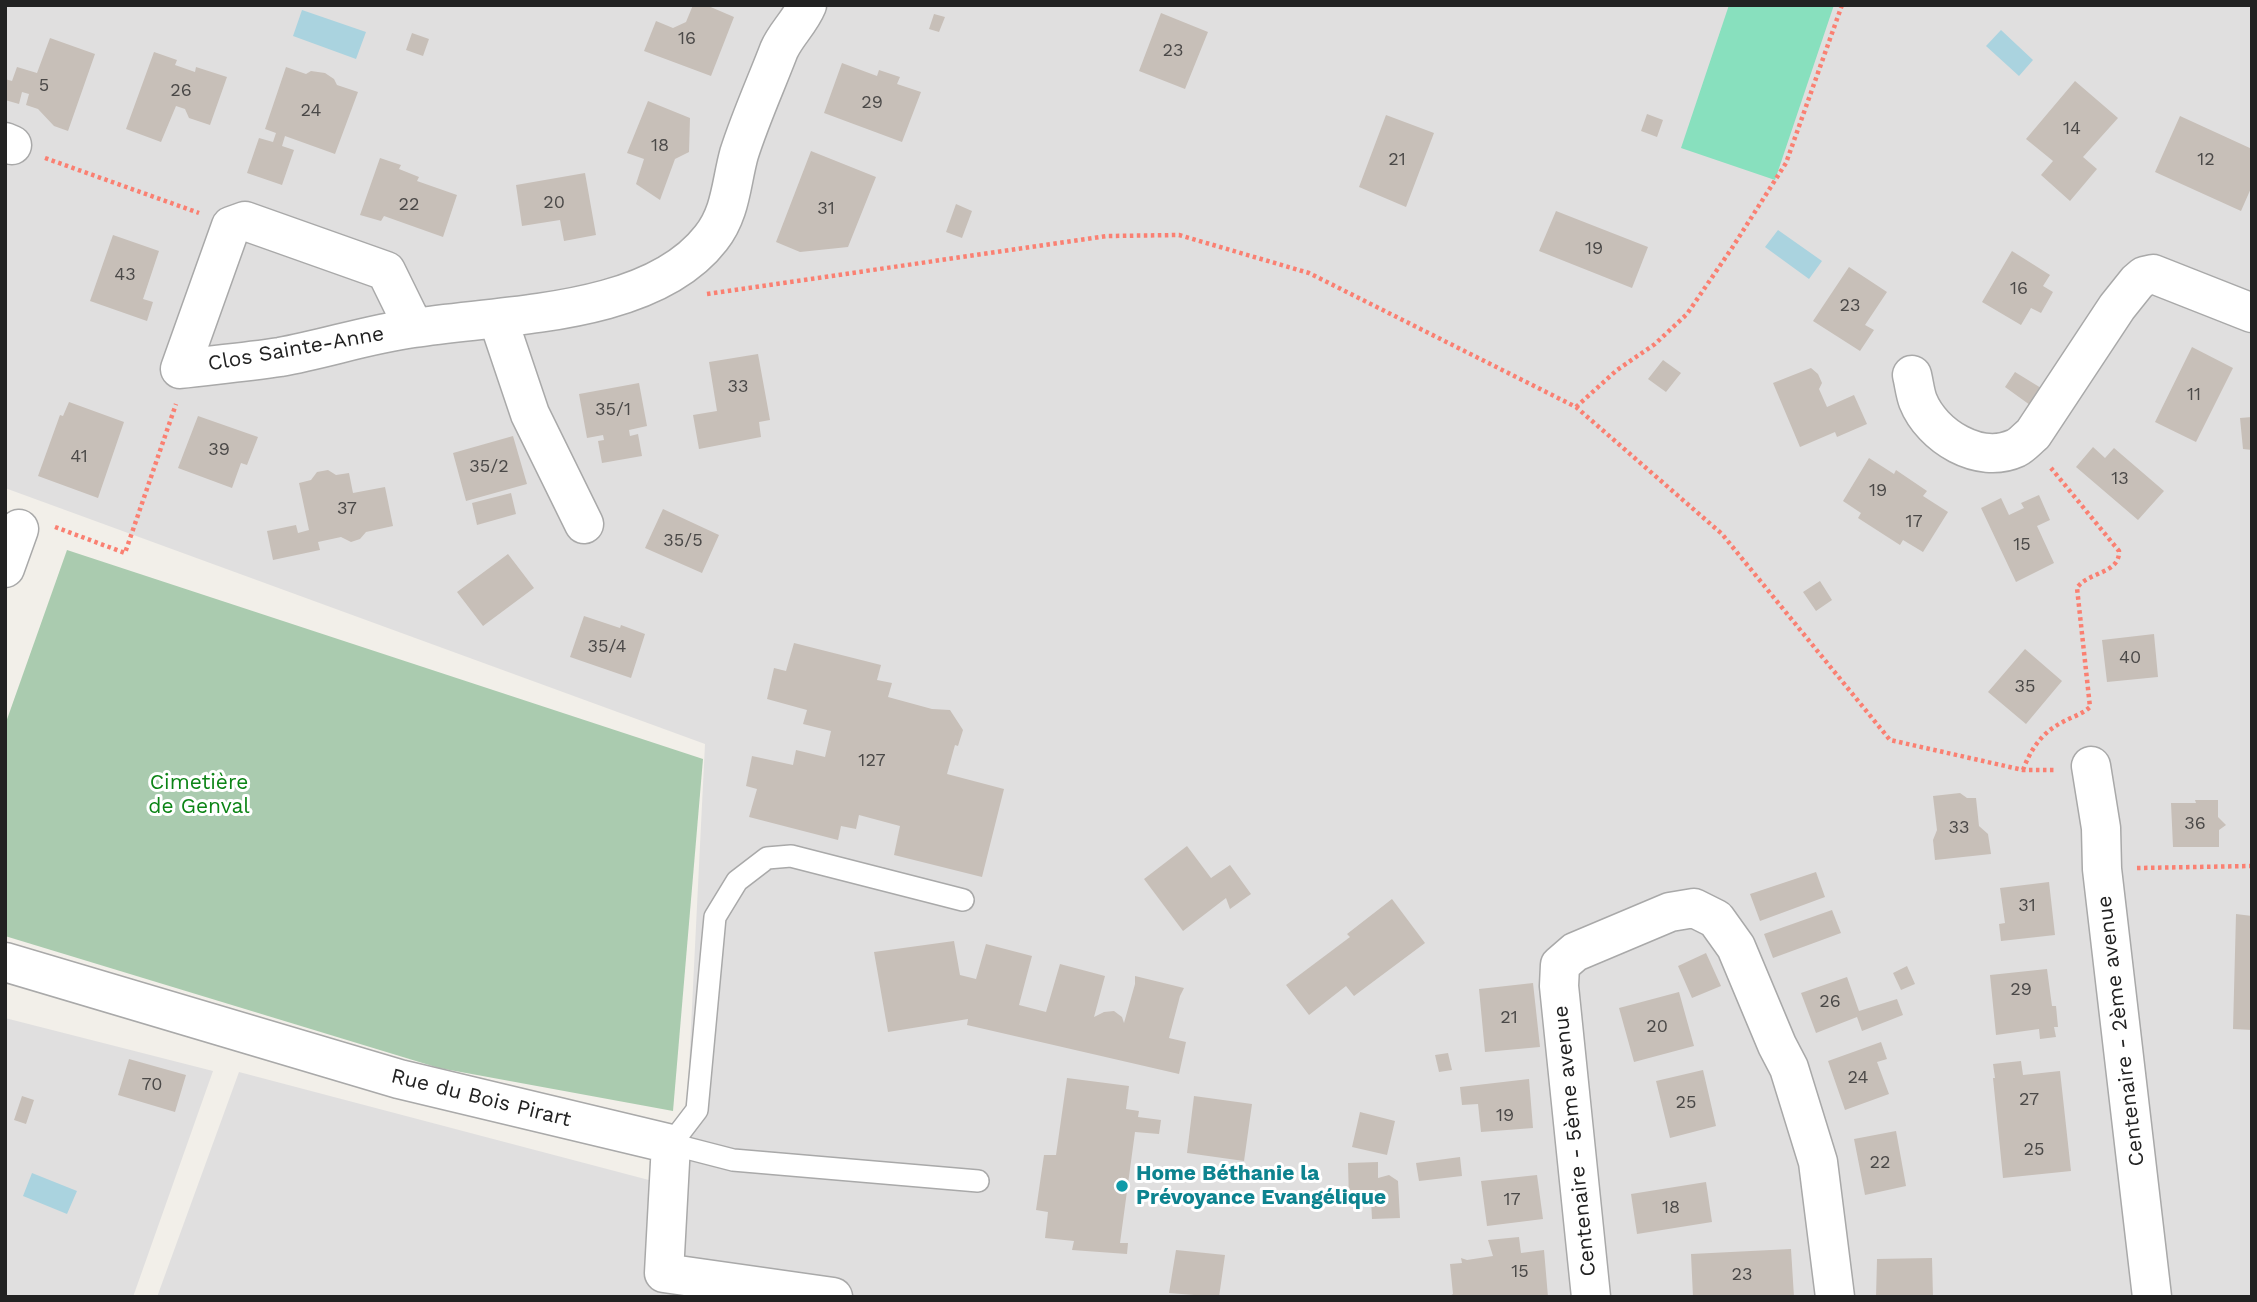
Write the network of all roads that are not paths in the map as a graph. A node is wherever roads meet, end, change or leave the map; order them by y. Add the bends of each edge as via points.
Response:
1 (807, 5) edge
2 (2252, 313) edge
3 (498, 319) junction
4 (414, 328) junction
5 (1912, 374) dead end
6 (584, 524) dead end
7 (19, 529) road end
8 (5, 568) edge
9 (2091, 766) road end
10 (963, 900) dead end
11 (5, 962) edge
12 (671, 1144) junction
13 (978, 1181) dead end
14 (833, 1297) edge
15 (1591, 1297) edge
16 (1835, 1297) edge
17 (2152, 1297) edge

1 - 3 street, Clos Sainte-Anne via 781,46 739,154 729,204 712,237 687,264 594,302
2 - 5 street via 2153,274 2144,276 2117,307 2033,434 2001,453 1961,446 1928,418
3 - 4 street, Clos Sainte-Anne
3 - 6 street via 530,414
4 - 4 street, Clos Sainte-Anne via 386,271 245,221 230,226 180,369 280,357
7 - 8 street
9 - 17 street, Centenaire - 2ème avenue
10 - 12 lane via 791,856 767,858 737,881 715,917 697,1110
11 - 12 street, Rue du Bois Pirart via 399,1079
12 - 13 lane via 733,1160
12 - 14 street via 664,1273
15 - 16 street, Centenaire - 5ème avenue via 1560,964 1586,947 1670,912 1694,908 1716,919 1736,947 1789,1068 1818,1162

